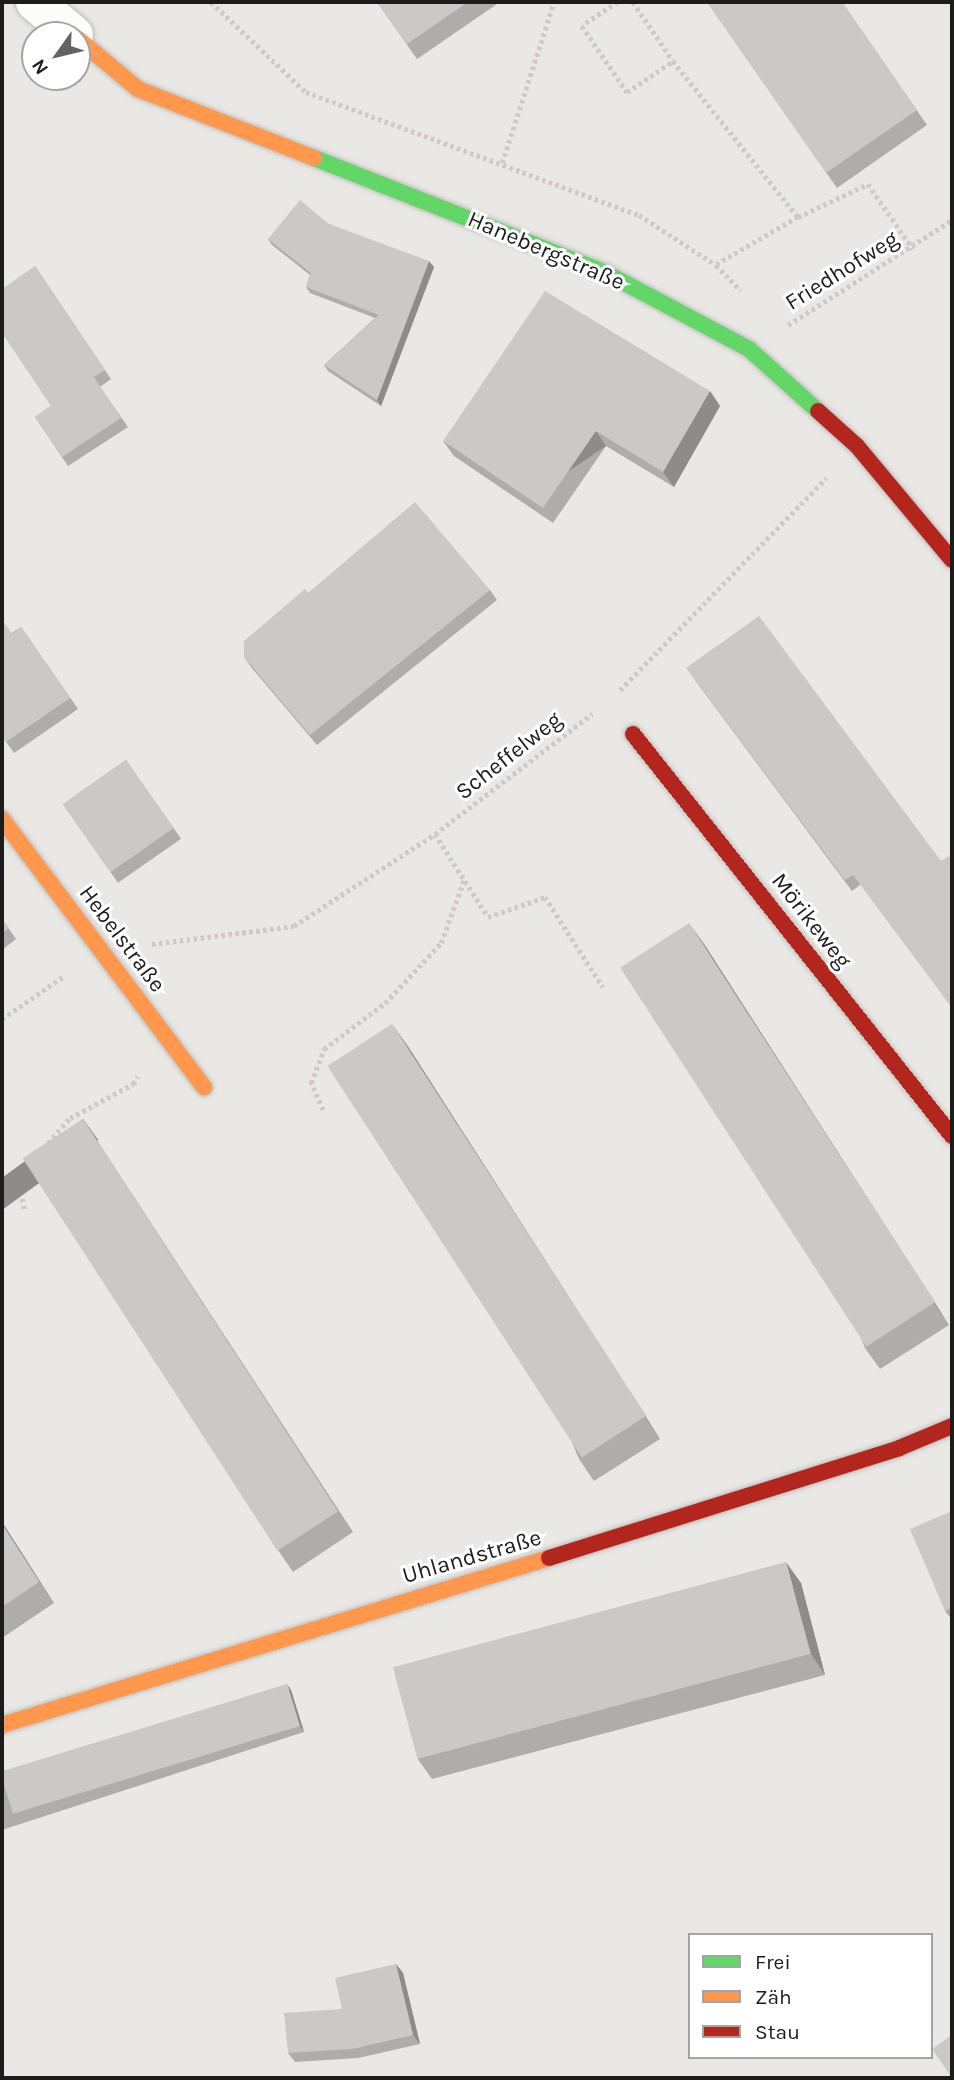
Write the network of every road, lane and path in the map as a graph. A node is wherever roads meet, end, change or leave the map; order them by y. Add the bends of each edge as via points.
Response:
1 (35, 2) edge
2 (211, 2) edge
3 (554, 2) edge
4 (618, 2) edge
5 (634, 2) edge
6 (58, 21) edge
7 (91, 49) edge
8 (673, 61) junction
9 (502, 163) junction
10 (798, 217) junction
11 (952, 220) edge
12 (913, 249) junction
13 (716, 265) junction
14 (749, 349) junction
15 (857, 446) junction
16 (952, 560) edge
17 (609, 701) dead end
18 (598, 709) dead end
19 (634, 734) dead end
20 (2, 819) edge
21 (435, 835) junction
22 (464, 880) junction
23 (102, 950) junction
24 (603, 987) dead end
25 (2, 1019) edge
26 (166, 1035) junction
27 (204, 1087) dead end
28 (323, 1110) dead end
29 (952, 1136) edge
30 (44, 1148) edge
31 (35, 1158) edge
32 (24, 1209) edge
33 (952, 1426) edge
34 (2, 1725) edge

1 - 6 street, Hanebergstraße
2 - 9 path via 306,92
3 - 9 path
4 - 8 path via 582,26 626,92
5 - 8 path
7 - 14 street, Hanebergstraße via 138,89 606,273
8 - 10 path
9 - 13 path via 639,215
10 - 12 path via 868,184
10 - 13 path
11 - 12 path, Friedhofweg
12 - 14 path, Friedhofweg
13 - 14 path via 764,314
14 - 15 street, Hanebergstraße
15 - 16 street, Hanebergstraße
15 - 17 path
18 - 21 path, Scheffelweg
19 - 29 street, Mörikeweg
20 - 23 street, Hebelstraße
21 - 22 path
21 - 23 path, Scheffelweg via 294,926
22 - 24 path via 488,918 545,897
22 - 28 path via 441,943 385,1003 324,1049 312,1083
23 - 25 path
23 - 26 street, Hebelstraße
26 - 27 street, Hebelstraße
26 - 30 path via 133,1084 70,1118
31 - 32 path via 18,1177
33 - 34 street, Uhlandstraße via 898,1448 595,1544

